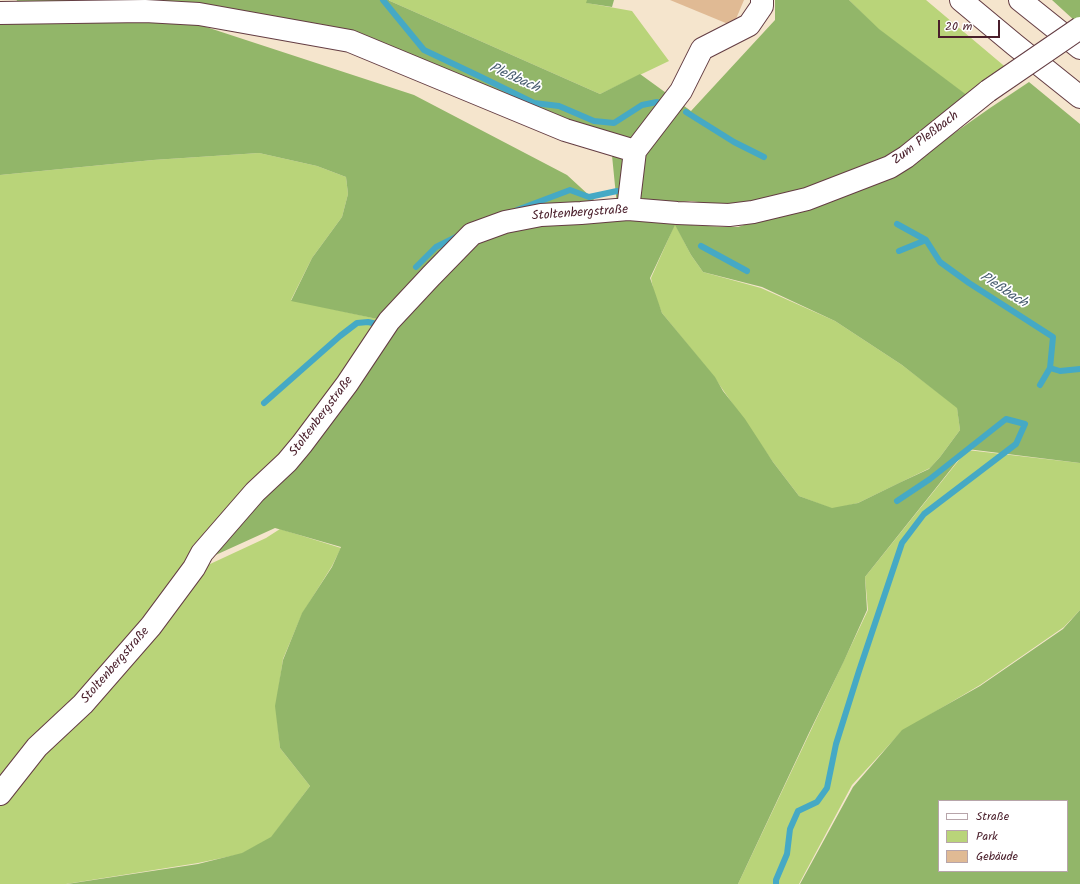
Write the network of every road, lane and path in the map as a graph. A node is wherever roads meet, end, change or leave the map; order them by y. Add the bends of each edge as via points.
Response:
1 (762, 0) edge
2 (961, 0) edge
3 (1020, 0) edge
4 (0, 13) edge
5 (1080, 28) edge
6 (1080, 48) edge
7 (1080, 97) edge
8 (635, 151) junction
9 (628, 209) junction
10 (729, 215) joint
11 (0, 794) edge

1 - 8 main road via 762,6 749,25 702,49 681,91
2 - 7 main road
3 - 6 main road
4 - 8 main road via 145,11 199,14 350,41 565,130
5 - 10 main road, Zum Pleßbach, bridge via 988,92 890,167 807,199
8 - 9 main road
9 - 10 main road, Stoltenbergstraße
9 - 11 main road, Stoltenbergstraße via 541,215 505,222 472,234 389,322 302,444 255,492 202,553 194,568 151,626 83,704 37,747

